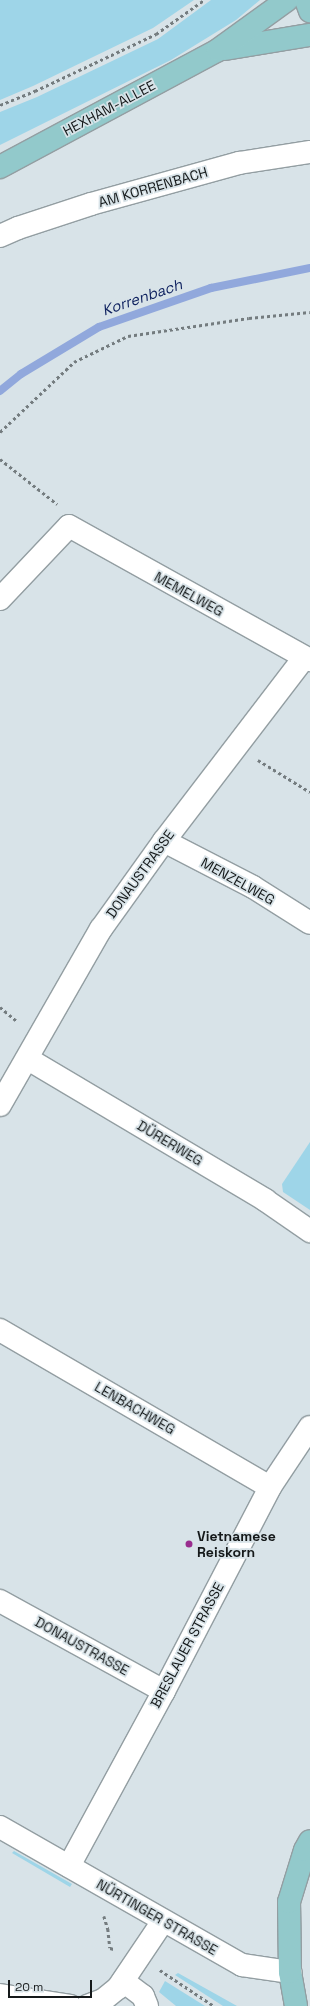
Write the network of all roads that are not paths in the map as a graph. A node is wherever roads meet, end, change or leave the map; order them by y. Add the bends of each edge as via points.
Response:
1 (287, 0) edge
2 (306, 0) edge
3 (310, 11) edge
4 (310, 35) edge
5 (218, 50) junction
6 (310, 152) edge
7 (0, 167) edge
8 (0, 236) edge
9 (0, 599) edge
10 (307, 659) edge
11 (164, 841) junction
12 (310, 923) edge
13 (28, 1059) junction
14 (0, 1105) edge
15 (310, 1231) edge
16 (0, 1330) edge
17 (310, 1427) edge
18 (270, 1487) junction
19 (0, 1601) edge
20 (164, 1691) junction
21 (0, 1827) edge
22 (310, 1840) edge
23 (69, 1866) junction
24 (163, 1920) junction
25 (290, 1972) junction
26 (123, 1981) junction
27 (0, 1995) edge
28 (70, 2006) edge
29 (87, 2006) edge
30 (147, 2006) edge
31 (296, 2006) edge

1 - 5 main road, HEXHAM-ALLEE
2 - 3 main road
4 - 5 main road, HEXHAM-ALLEE
5 - 7 main road, HEXHAM-ALLEE
6 - 8 street, AM KORRENBACH via 239,163 91,204
9 - 10 street, MEMELWEG via 69,526
10 - 11 street, DONAUSTRASSE via 235,746
11 - 12 street, MENZELWEG via 253,887
11 - 13 street, DONAUSTRASSE via 101,929
13 - 14 street, DONAUSTRASSE
13 - 15 street, DÜRERWEG via 265,1200
16 - 18 street, LENBACHWEG
17 - 18 street, BRESLAUER STRASSE
18 - 20 street, BRESLAUER STRASSE
19 - 20 street, DONAUSTRASSE
20 - 23 street, BRESLAUER STRASSE
21 - 23 street, NÜRTINGER STRASSE
22 - 25 main road via 289,1902
23 - 24 street, NÜRTINGER STRASSE
24 - 25 street, NÜRTINGER STRASSE via 242,1965
24 - 26 street
25 - 31 main road
26 - 29 street via 103,2000
26 - 30 street via 143,1996
27 - 28 street

